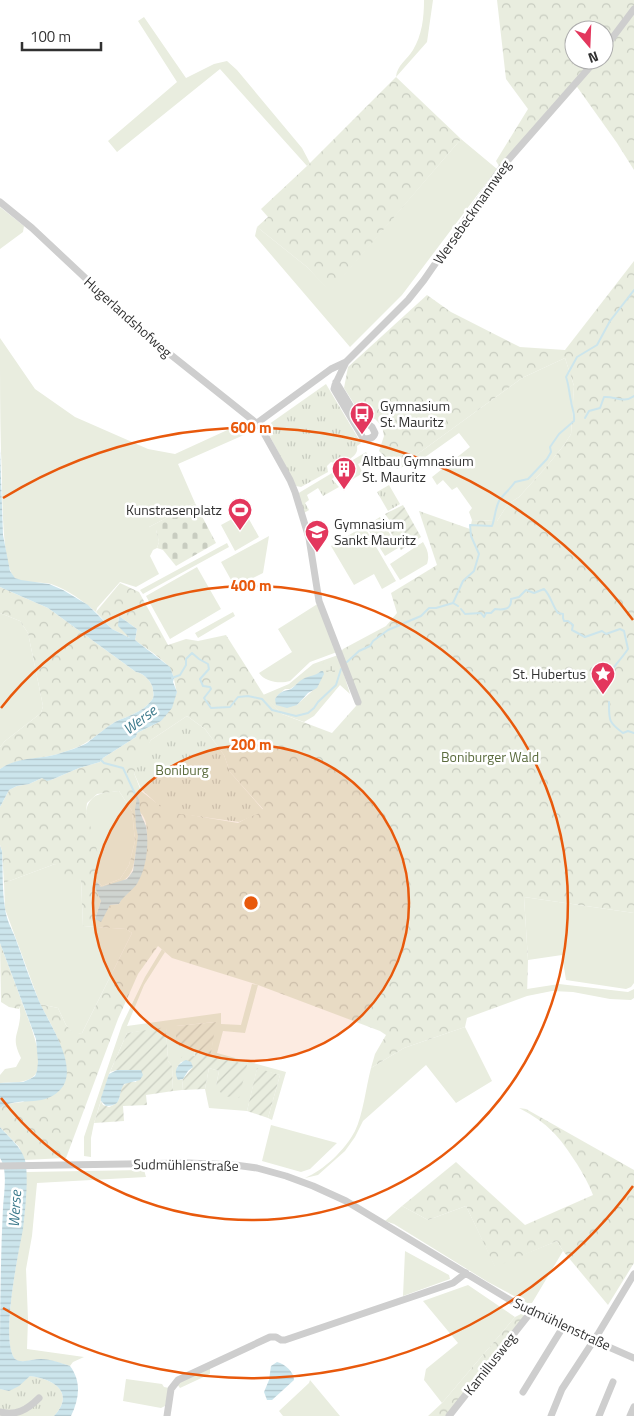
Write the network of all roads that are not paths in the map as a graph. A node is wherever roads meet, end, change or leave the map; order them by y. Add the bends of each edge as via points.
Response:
1 (634, 9) edge
2 (614, 36) edge
3 (587, 70) edge
4 (0, 202) edge
5 (346, 362) junction
6 (336, 382) junction
7 (258, 425) junction
8 (358, 702) dead end
9 (0, 1166) edge
10 (466, 1273) junction
11 (634, 1274) edge
12 (531, 1312) junction
13 (563, 1327) junction
14 (594, 1340) junction
15 (634, 1358) edge
16 (613, 1382) dead end
17 (523, 1392) dead end
18 (39, 1398) dead end
19 (634, 1407) edge
20 (0, 1412) edge
21 (167, 1413) edge
22 (449, 1416) edge
23 (551, 1416) edge
24 (599, 1416) edge
25 (630, 1416) edge

1 - 2 street
3 - 5 street, Wersebeckmannweg via 499,172 417,290
4 - 7 street, Hugerlandshofweg via 146,335
5 - 6 street, Wersebeckmannweg
5 - 7 street, Wersebeckmannweg via 331,369
6 - 6 street via 335,392 362,435 366,439 372,438 374,429 356,415
7 - 8 street via 295,492 309,538 318,597
9 - 10 street, Sudmühlenstraße via 208,1163 266,1170 338,1197
10 - 12 street, Sudmühlenstraße
10 - 21 street via 453,1283 349,1320 285,1340 270,1337 178,1380 171,1389
11 - 14 street
12 - 13 street, Sudmühlenstraße
12 - 22 street, Kamillusweg
13 - 14 street, Sudmühlenstraße
13 - 17 street
14 - 15 street, Sudmühlenstraße
14 - 23 street via 562,1389
16 - 24 street
18 - 20 street via 15,1414
19 - 25 street

